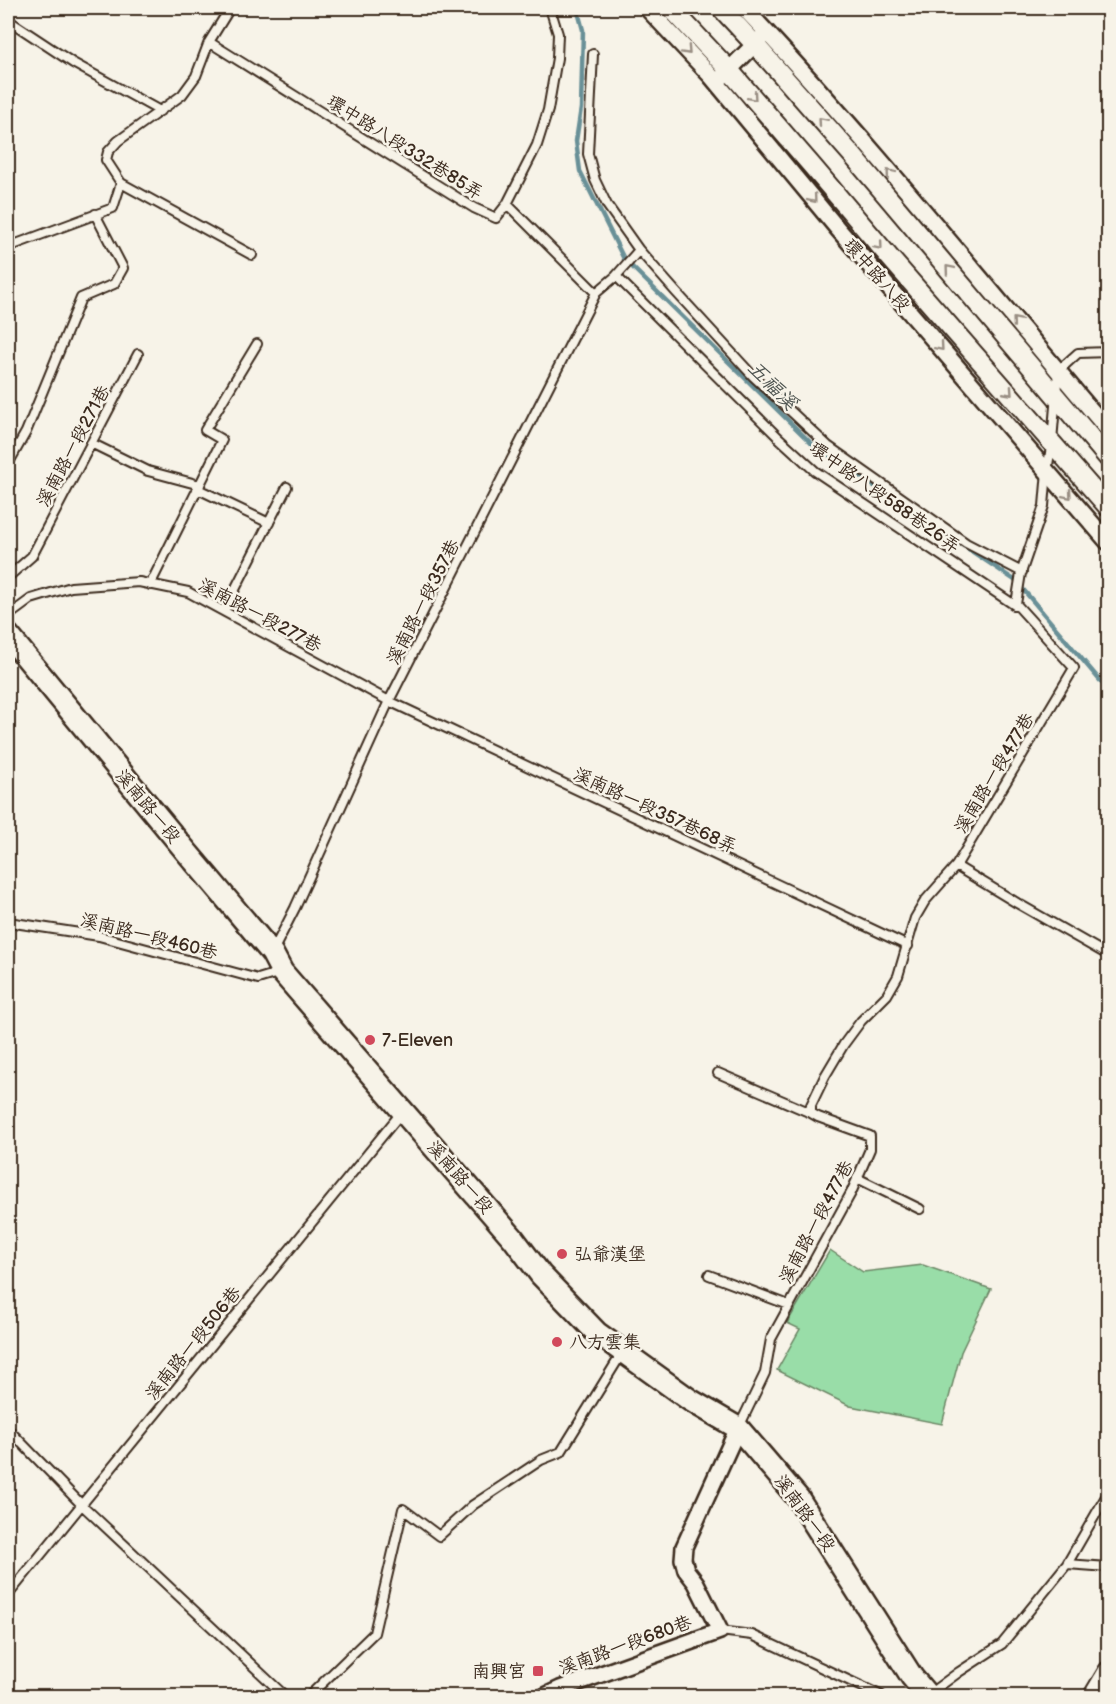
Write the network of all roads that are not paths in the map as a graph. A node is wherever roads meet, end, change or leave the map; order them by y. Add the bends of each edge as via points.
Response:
1 (230, 8) edge
2 (550, 8) edge
3 (647, 8) edge
4 (671, 8) edge
5 (721, 8) edge
6 (744, 8) edge
7 (8, 20) edge
8 (761, 38) junction
9 (209, 42) junction
10 (593, 54) dead end
11 (729, 70) junction
12 (716, 83) junction
13 (160, 111) junction
14 (120, 183) junction
15 (507, 204) junction
16 (95, 214) junction
17 (8, 247) edge
18 (638, 250) junction
19 (252, 255) dead end
20 (617, 275) junction
21 (596, 293) junction
22 (257, 344) dead end
23 (1108, 352) edge
24 (138, 354) dead end
25 (1058, 371) junction
26 (1057, 397) junction
27 (1108, 430) edge
28 (1052, 441) junction
29 (91, 442) junction
30 (1108, 458) edge
31 (8, 464) edge
32 (1047, 471) junction
33 (199, 487) junction
34 (287, 488) dead end
35 (1108, 507) edge
36 (269, 523) junction
37 (1108, 542) edge
38 (1022, 573) junction
39 (8, 577) edge
40 (150, 585) junction
41 (1016, 605) junction
42 (224, 611) junction
43 (8, 616) edge
44 (8, 635) edge
45 (1074, 668) joint
46 (389, 701) junction
47 (956, 866) junction
48 (8, 922) edge
49 (908, 946) junction
50 (272, 953) junction
51 (1108, 956) edge
52 (282, 972) junction
53 (718, 1073) dead end
54 (403, 1111) junction
55 (811, 1113) junction
56 (857, 1178) junction
57 (920, 1209) dead end
58 (710, 1275) dead end
59 (789, 1305) junction
60 (622, 1353) junction
61 (738, 1428) junction
62 (8, 1429) edge
63 (1108, 1493) edge
64 (81, 1504) junction
65 (1067, 1564) junction
66 (1108, 1567) edge
67 (8, 1595) edge
68 (720, 1631) junction
69 (1108, 1671) edge
70 (285, 1696) edge
71 (309, 1696) edge
72 (545, 1696) edge
73 (882, 1696) edge
74 (927, 1696) edge
75 (1093, 1696) edge

1 - 9 lane
2 - 15 lane via 558,34 548,110 537,145
3 -> 12 street, 環中路八段
4 - 11 street, 環中路八段
5 - 8 street
6 - 8 street
7 - 13 lane via 73,63
8 - 11 street
25 -> 8 street via 863,141
26 -> 8 street via 853,156
9 - 13 lane via 196,76 182,95
9 - 15 lane, 環中路八段332巷85弄 via 474,208 496,218
10 - 18 lane via 588,154 607,205
11 - 12 street
11 -> 28 street, 環中路八段
12 -> 32 street, 環中路八段
13 - 14 lane via 108,152 106,160
14 - 16 lane via 113,208
14 - 19 lane
15 - 21 lane
16 - 17 lane
16 - 31 lane via 123,267 114,284 81,298 26,432
18 - 20 lane, 溪南路一段357巷
18 - 38 lane via 753,376 828,446 966,543
20 - 21 lane, 溪南路一段357巷
20 - 41 lane, 環中路八段588巷26弄 via 815,471
21 - 46 lane, 溪南路一段357巷
22 - 33 lane via 205,430 222,440
23 - 25 lane via 1078,353
24 - 29 lane, 溪南路一段271巷
25 - 26 lane
25 - 27 street
26 - 28 lane
26 - 30 street
28 - 32 lane
28 - 35 street, 環中路八段
29 - 33 lane via 148,471
29 - 39 lane, 溪南路一段271巷 via 32,556
32 -> 37 street, 環中路八段
32 - 38 lane via 1044,506
33 - 36 lane
33 - 40 lane
34 - 36 lane
36 - 42 lane
38 - 41 lane
40 - 42 lane, 溪南路一段277巷 via 188,592
40 - 43 lane, 溪南路一段277巷 via 139,582 71,587 31,600
41 - 45 lane, 環中路八段588巷26弄
42 - 46 lane, 溪南路一段277巷
44 - 50 main road, 溪南路一段
45 - 47 lane, 溪南路一段477巷
46 - 49 lane, 溪南路一段357巷68弄
46 - 50 lane, 溪南路一段357巷
47 - 49 lane, 溪南路一段477巷 via 925,901 915,918
47 - 51 lane
48 - 52 lane, 溪南路一段460巷 via 99,936 258,979
49 - 55 lane, 溪南路一段477巷 via 887,995 844,1044 811,1105
50 - 52 main road, 溪南路一段
52 - 54 main road, 溪南路一段
53 - 55 lane
54 - 60 main road, 溪南路一段 via 541,1275
54 - 64 lane, 溪南路一段506巷
55 - 56 lane, 溪南路一段477巷 via 870,1136 870,1149
56 - 57 lane
56 - 59 lane, 溪南路一段477巷
58 - 59 lane
59 - 61 lane, 溪南路一段477巷 via 771,1339 765,1373
60 - 61 main road, 溪南路一段
60 - 71 lane via 561,1452 541,1460 474,1505 439,1536 403,1509 374,1634
61 - 68 street, 溪南路一段680巷 via 684,1547 686,1570
61 - 74 main road, 溪南路一段 via 798,1497
62 - 64 lane
63 - 65 lane
64 - 67 lane, 溪南路一段506巷
64 - 70 lane
65 - 66 lane
65 - 74 lane via 1002,1644
68 - 72 street, 溪南路一段680巷
68 - 73 lane, 溪南路一段680巷 via 752,1635
69 - 75 street

